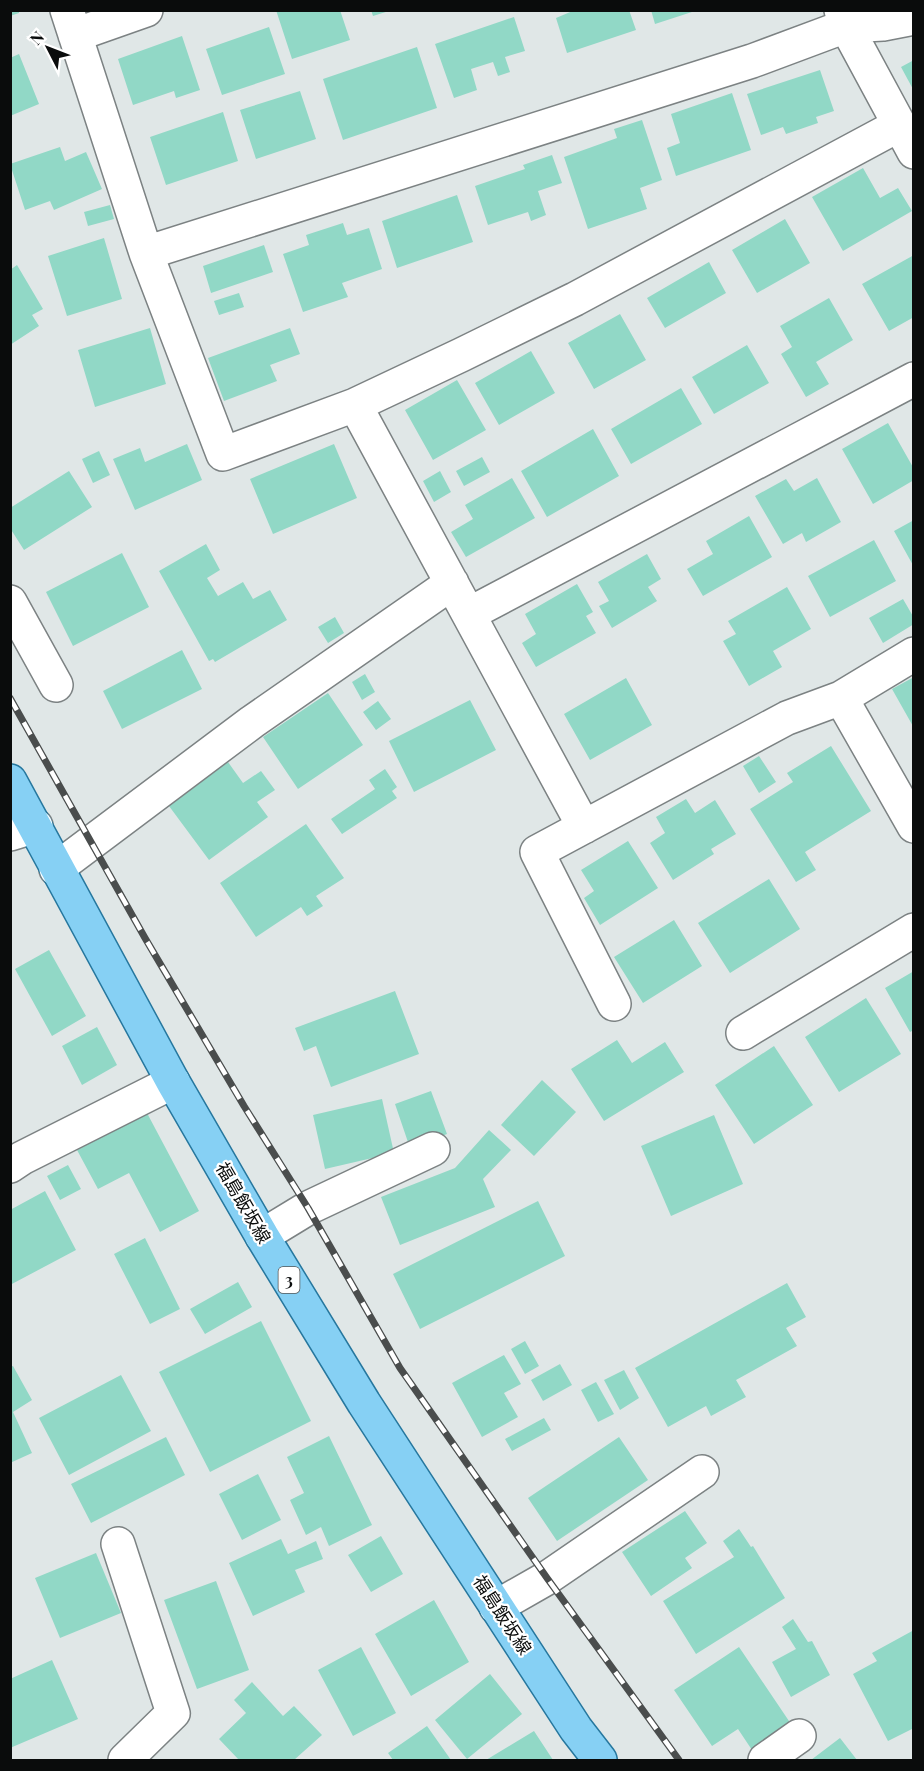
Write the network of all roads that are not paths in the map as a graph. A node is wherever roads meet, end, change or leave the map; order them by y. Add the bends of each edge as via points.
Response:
1 (146, 10) edge
2 (844, 18) edge
3 (914, 18) edge
4 (71, 23) edge
5 (906, 138) edge
6 (146, 253) junction
7 (914, 379) edge
8 (355, 405) junction
9 (452, 583) junction
10 (10, 602) edge
11 (469, 614) junction
12 (914, 654) edge
13 (56, 685) dead end
14 (841, 698) junction
15 (10, 782) edge
16 (584, 826) junction
17 (914, 826) edge
18 (23, 830) edge
19 (56, 869) junction
20 (914, 930) edge
21 (614, 1004) dead end
22 (743, 1033) dead end
23 (173, 1082) junction
24 (433, 1149) dead end
25 (10, 1167) edge
26 (262, 1236) junction
27 (702, 1472) dead end
28 (118, 1544) dead end
29 (496, 1607) junction
30 (799, 1736) dead end
31 (125, 1761) edge
32 (600, 1761) edge
33 (765, 1761) edge

1 - 4 street
2 - 3 street via 883,24
2 - 5 street
2 - 6 street via 752,61
4 - 6 street
5 - 8 street
6 - 8 street via 223,454
7 - 11 street
8 - 9 street
9 - 11 street
9 - 19 street via 252,722
10 - 13 street
11 - 16 street
12 - 14 street
14 - 16 street via 787,718
14 - 17 street
15 - 18 main road, 福島飯坂線 / 3
16 - 21 street via 537,852
18 - 19 main road, 福島飯坂線 / 3
19 - 23 main road, 福島飯坂線 / 3
20 - 22 street
23 - 25 street
23 - 26 main road, 福島飯坂線 / 3
24 - 26 street via 308,1208
26 - 29 main road, 福島飯坂線 / 3
27 - 29 street via 547,1578
28 - 31 street via 173,1713
29 - 32 main road, 福島飯坂線 / 3
30 - 33 street

